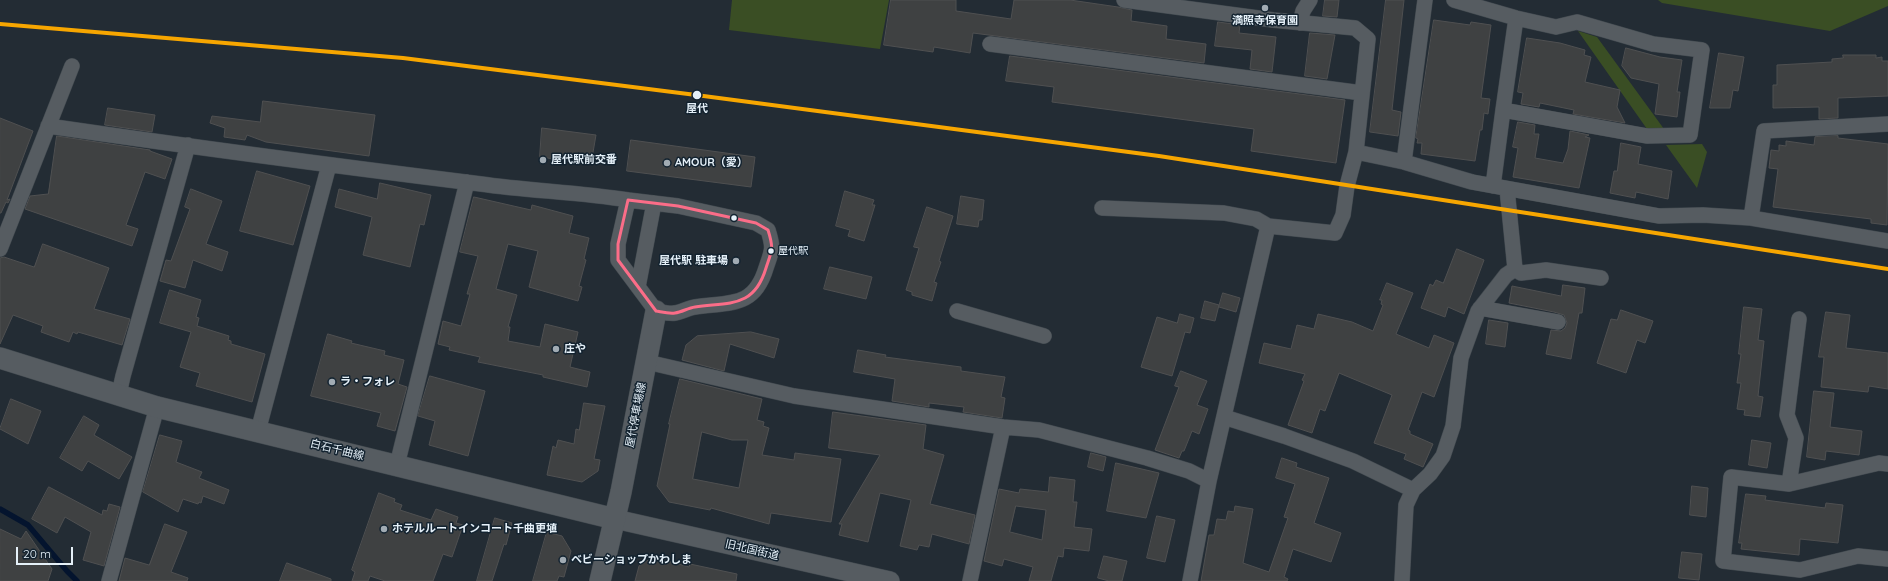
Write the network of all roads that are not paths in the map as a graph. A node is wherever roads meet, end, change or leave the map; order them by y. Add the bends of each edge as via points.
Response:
1 (1124, 0) edge
2 (1310, 0) edge
3 (1425, 0) edge
4 (1454, 0) edge
5 (1516, 18) junction
6 (1300, 23) junction
7 (990, 44) dead end
8 (72, 66) dead end
9 (1362, 93) junction
10 (1503, 110) junction
11 (1888, 124) edge
12 (48, 126) junction
13 (188, 145) junction
14 (1356, 152) junction
15 (1404, 162) junction
16 (329, 165) junction
17 (466, 182) junction
18 (1500, 188) junction
19 (628, 200) junction
20 (654, 203) junction
21 (1102, 208) dead end
22 (1751, 218) junction
23 (1268, 226) junction
24 (1888, 241) edge
25 (0, 249) edge
26 (1515, 269) junction
27 (1601, 278) dead end
28 (638, 287) junction
29 (1480, 308) junction
30 (656, 311) junction
31 (957, 311) dead end
32 (1799, 319) dead end
33 (1558, 322) dead end
34 (1044, 336) dead end
35 (0, 358) edge
36 (647, 362) junction
37 (119, 394) junction
38 (158, 407) junction
39 (1224, 417) junction
40 (1003, 427) junction
41 (258, 431) junction
42 (1888, 464) edge
43 (397, 465) junction
44 (1209, 481) junction
45 (1789, 484) junction
46 (1413, 490) junction
47 (615, 519) junction
48 (1888, 559) edge
49 (109, 581) edge
50 (600, 581) edge
51 (890, 581) edge
52 (970, 581) edge
53 (1190, 581) edge
54 (1402, 581) edge

1 - 6 street
2 - 6 street via 1303,11
3 - 15 street
4 - 5 street
5 - 10 street
5 - 10 street via 1556,27 1577,22 1653,44 1702,50 1690,135 1647,136
6 - 9 street via 1355,28 1368,39
7 - 9 street
8 - 12 street
9 - 14 street
10 - 18 street
11 - 22 street via 1764,131
12 - 13 street
12 - 25 street
13 - 16 street
13 - 37 street
14 - 15 street
14 - 23 street via 1347,186 1344,215 1335,234
15 - 18 street
16 - 17 street
16 - 41 street
17 - 19 street
17 - 43 street
18 - 22 street via 1659,216
18 - 26 street
19 - 20 street
19 - 28 street via 618,244 618,260
20 - 28 street
20 - 30 street via 756,223 768,230 773,246 762,282 753,294 719,306 695,307 673,314
21 - 23 street via 1224,213 1256,219
22 - 24 street
23 - 39 street
26 - 27 street via 1521,274 1546,270
26 - 29 street via 1506,275
28 - 30 street
29 - 33 street
29 - 46 street via 1461,358 1453,426 1443,456 1430,474
30 - 36 main road, 屋代停車場線
31 - 34 street
32 - 45 street via 1787,415 1796,438
35 - 37 main road, 白石千曲線
36 - 40 street via 794,396
36 - 47 main road, 屋代停車場線
37 - 38 main road, 白石千曲線
38 - 41 main road, 白石千曲線
38 - 49 street
39 - 44 street
39 - 46 street via 1353,461
40 - 44 street via 1039,430 1189,471
40 - 52 street
41 - 43 main road, 白石千曲線
42 - 45 street via 1879,463
43 - 47 main road, 白石千曲線
44 - 53 street
45 - 48 street via 1731,477 1723,561 1800,570 1858,556
46 - 54 street via 1406,505
47 - 50 main road
47 - 51 street, 旧北国街道

